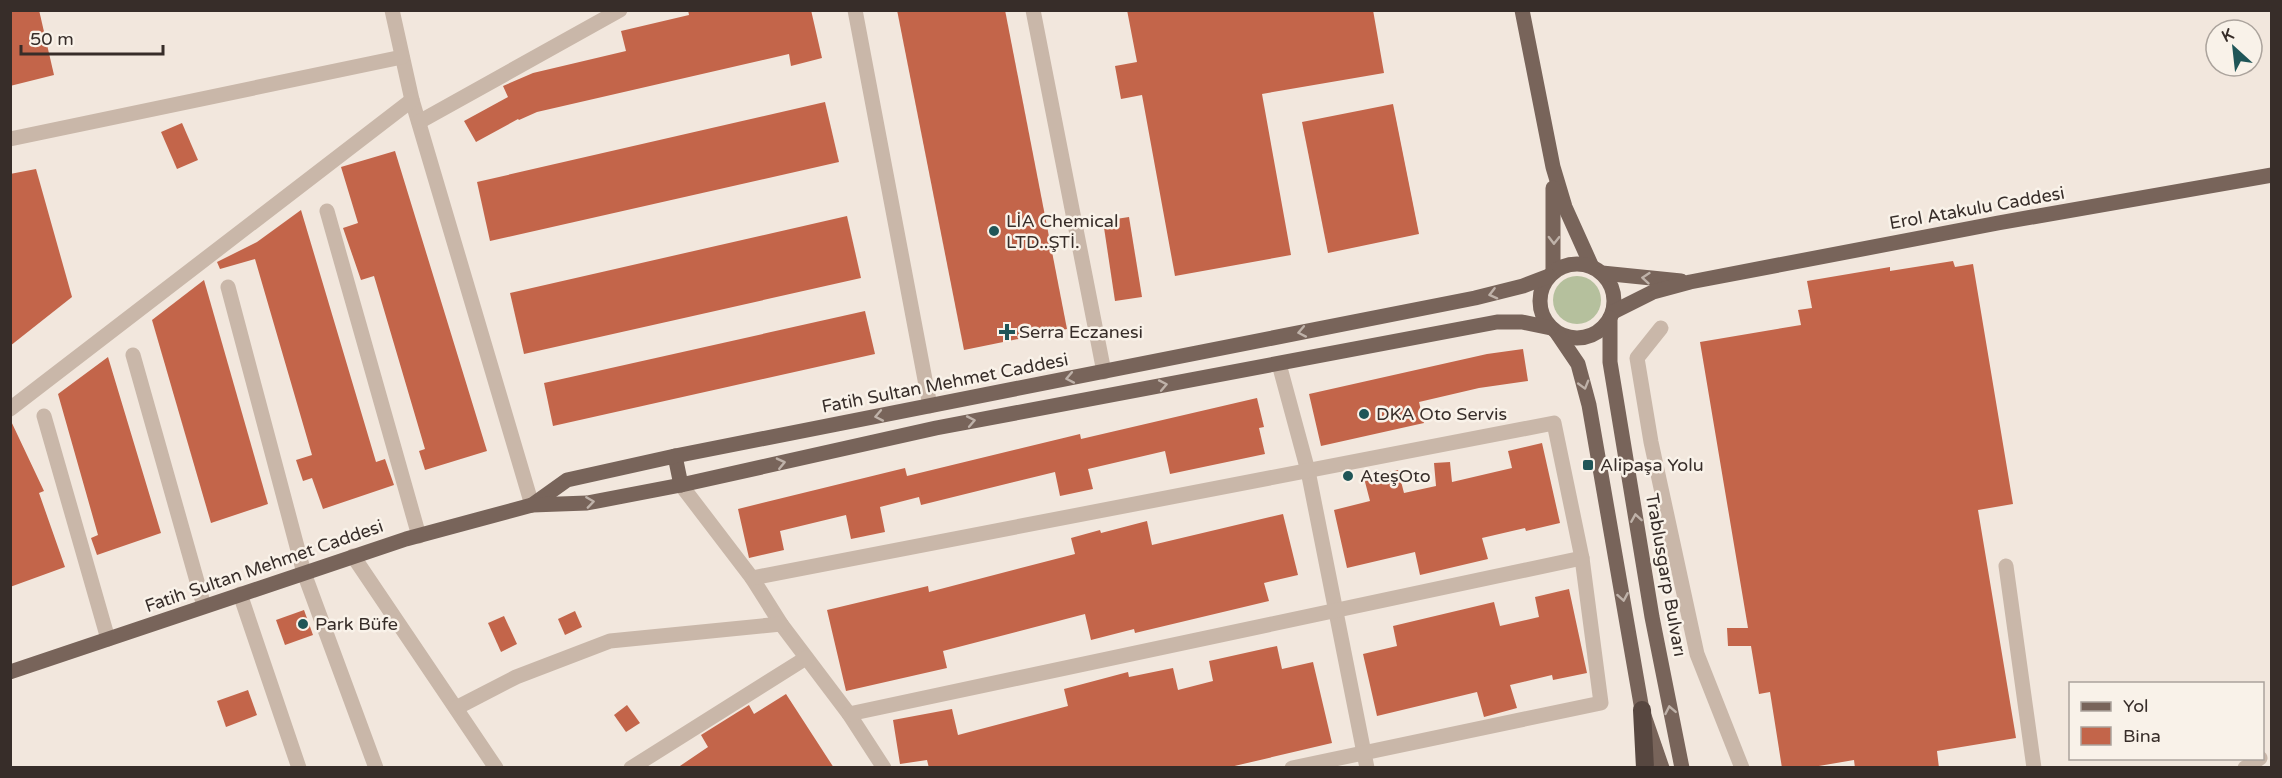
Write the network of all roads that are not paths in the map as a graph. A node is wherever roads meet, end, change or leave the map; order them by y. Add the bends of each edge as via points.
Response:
1 (392, 10) edge
2 (620, 10) edge
3 (855, 10) edge
4 (1033, 10) edge
5 (1522, 10) edge
6 (402, 57) junction
7 (412, 100) junction
8 (418, 122) junction
9 (10, 139) edge
10 (1553, 167) junction
11 (2271, 175) edge
12 (327, 211) dead end
13 (1597, 270) junction
14 (1551, 274) junction
15 (1690, 282) junction
16 (228, 287) dead end
17 (1611, 315) junction
18 (1660, 328) dead end
19 (1554, 331) junction
20 (1273, 338) junction
21 (133, 355) dead end
22 (1279, 364) junction
23 (1104, 372) junction
24 (930, 406) junction
25 (10, 409) edge
26 (44, 416) dead end
27 (936, 428) junction
28 (675, 456) junction
29 (1308, 471) junction
30 (681, 485) junction
31 (532, 506) junction
32 (419, 536) junction
33 (353, 556) junction
34 (1582, 558) junction
35 (2006, 566) dead end
36 (304, 573) junction
37 (752, 578) junction
38 (240, 594) junction
39 (204, 606) junction
40 (1335, 610) junction
41 (781, 624) junction
42 (108, 639) junction
43 (806, 658) junction
44 (10, 672) edge
45 (456, 708) junction
46 (1642, 710) junction
47 (849, 714) junction
48 (1365, 760) edge
49 (299, 768) edge
50 (376, 768) edge
51 (496, 768) edge
52 (631, 768) edge
53 (884, 768) edge
54 (1292, 768) edge
55 (1645, 768) edge
56 (1662, 768) edge
57 (1682, 768) edge
58 (1742, 768) edge
59 (2034, 768) edge

1 - 6 street
2 - 8 street
3 - 24 street
4 - 23 street
5 - 10 main road
6 - 7 street
6 - 9 street
7 - 8 street
7 - 25 street
8 - 31 street
10 - 13 main road via 1565,207
10 -> 14 main road
11 - 15 main road, Erol Atakulu Caddesi
12 - 32 street
13 - 14 main road via 1572,264
15 -> 13 main road
13 - 17 main road via 1613,291
14 - 19 main road via 1539,297 1544,319
14 -> 20 main road, Fatih Sultan Mehmet Caddesi via 1523,286 1475,298
15 - 17 main road via 1653,292
16 - 36 street
17 - 19 main road via 1604,326 1587,337 1577,339
57 -> 17 main road, Trablusgarp Bulvarı via 1652,617 1610,362
18 - 58 street via 1637,358 1651,442 1697,654
19 - 22 main road, Fatih Sultan Mehmet Caddesi via 1522,322 1497,322
19 -> 46 main road via 1578,364 1589,405
20 - 22 main road
20 - 23 main road, Fatih Sultan Mehmet Caddesi
21 - 39 street
27 -> 22 main road, Fatih Sultan Mehmet Caddesi
22 - 29 street
23 -> 24 main road, Fatih Sultan Mehmet Caddesi
24 - 27 main road
24 -> 28 main road, Fatih Sultan Mehmet Caddesi
26 - 42 street
30 -> 27 main road, Fatih Sultan Mehmet Caddesi
28 - 30 main road
28 - 31 main road, Fatih Sultan Mehmet Caddesi via 567,480
29 - 34 street via 1554,423
29 - 37 street
29 - 40 street
31 -> 30 main road, Fatih Sultan Mehmet Caddesi via 587,503
30 - 37 street
31 - 32 main road, Fatih Sultan Mehmet Caddesi
32 - 33 main road, Fatih Sultan Mehmet Caddesi
33 - 36 main road, Fatih Sultan Mehmet Caddesi
33 - 45 street
34 - 40 street
34 - 48 street via 1601,703
35 - 59 street
36 - 38 main road, Fatih Sultan Mehmet Caddesi
36 - 50 street
37 - 41 street
38 - 39 main road, Fatih Sultan Mehmet Caddesi
38 - 49 street
39 - 42 main road, Fatih Sultan Mehmet Caddesi
40 - 47 street
40 - 48 street
41 - 43 street
41 - 45 street via 610,641 516,677
42 - 44 main road, Fatih Sultan Mehmet Caddesi
43 - 47 street
43 - 52 street
45 - 51 street
46 - 55 highway
46 - 56 main road
47 - 53 street
48 - 54 street

